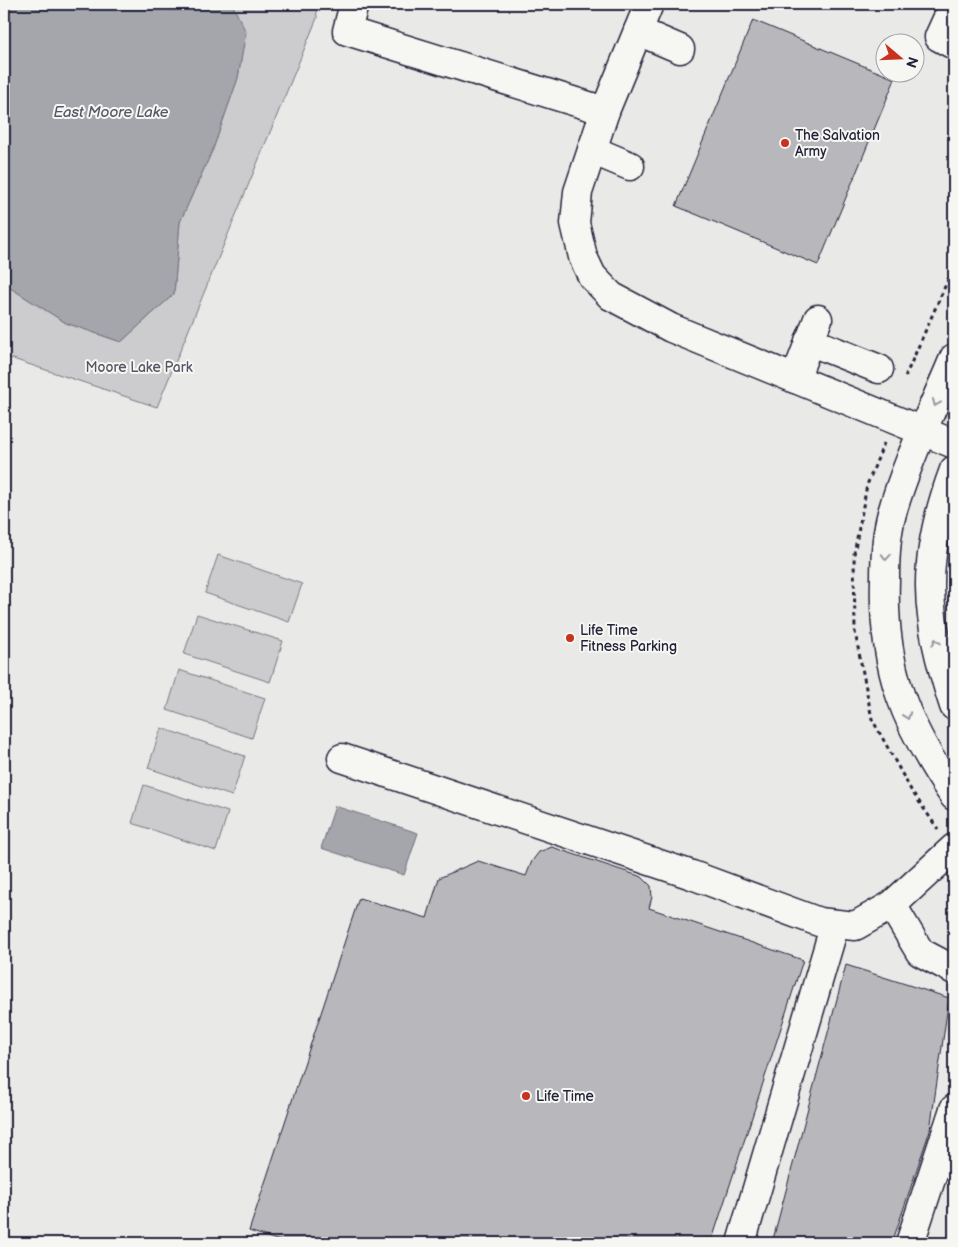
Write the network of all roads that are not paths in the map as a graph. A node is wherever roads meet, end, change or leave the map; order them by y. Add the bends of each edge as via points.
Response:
1 (354, 4) edge
2 (649, 4) edge
3 (954, 4) edge
4 (638, 31) junction
5 (954, 45) edge
6 (680, 49) dead end
7 (605, 111) junction
8 (592, 150) junction
9 (630, 166) dead end
10 (954, 358) edge
11 (879, 369) dead end
12 (795, 379) junction
13 (924, 432) junction
14 (954, 444) edge
15 (954, 470) edge
16 (954, 706) edge
17 (342, 758) dead end
18 (954, 796) edge
19 (954, 848) edge
20 (892, 905) junction
21 (836, 924) junction
22 (954, 970) edge
23 (954, 1109) edge
24 (742, 1243) edge
25 (910, 1243) edge

1 - 7 street via 347,31
2 - 4 street
3 - 5 street via 939,37
4 - 6 street
4 - 7 street
7 - 8 street
8 - 9 street
8 - 12 street via 578,192 575,223 583,257 592,276 611,296 671,328
10 -> 13 street
11 - 12 street via 814,330
12 - 13 street
13 - 14 street
13 -> 18 street via 892,514 886,553 884,612 888,650 899,694 926,755
16 -> 15 street via 931,623 928,569 940,508
17 - 21 street via 692,875 819,922
19 - 20 street
20 - 21 street via 855,926
20 - 22 street via 920,952
21 - 24 street
23 - 25 street

